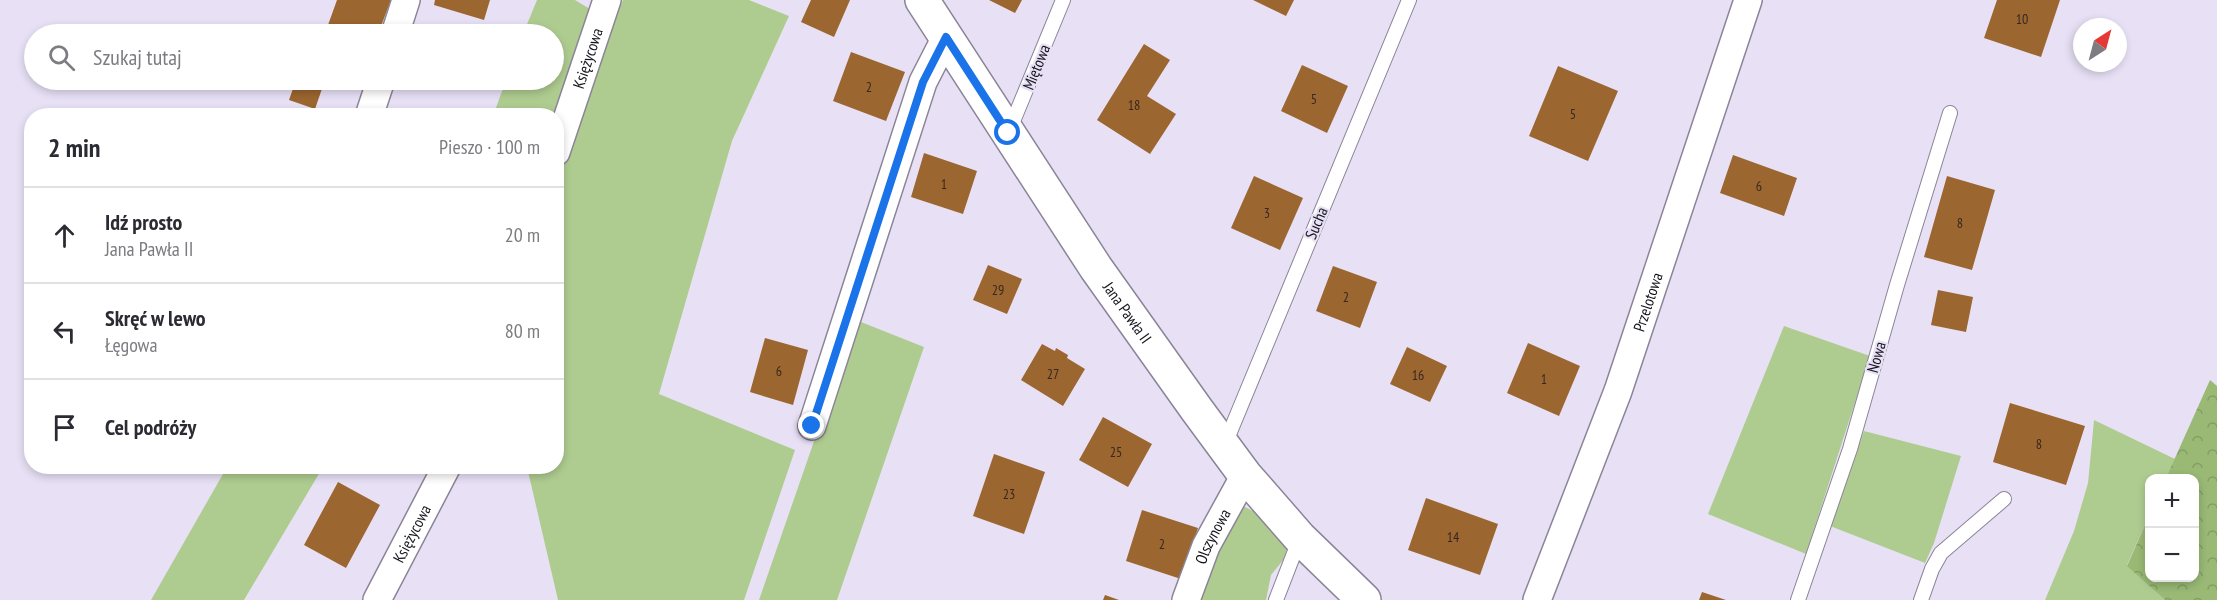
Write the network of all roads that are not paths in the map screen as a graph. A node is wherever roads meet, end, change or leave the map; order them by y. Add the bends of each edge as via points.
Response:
1 (406, 0) edge
2 (607, 0) edge
3 (1063, 0) edge
4 (1409, 0) edge
5 (1748, 0) edge
6 (936, 14) edge
7 (398, 24) edge
8 (378, 90) edge
9 (372, 108) edge
10 (1950, 113) dead end
11 (564, 128) edge
12 (1008, 133) junction
13 (812, 426) dead end
14 (1224, 446) junction
15 (443, 474) edge
16 (1245, 475) junction
17 (2004, 499) dead end
18 (1300, 538) junction
19 (377, 600) edge
20 (1186, 600) edge
21 (1276, 600) edge
22 (1364, 600) edge
23 (1537, 600) edge
24 (1798, 600) edge
25 (1921, 600) edge

1 - 7 street
2 - 11 street, Księżycowa
3 - 12 lane, Miętowa
4 - 14 lane, Sucha
5 - 23 street, Przelotowa via 1618,391
6 - 12 street, Jana Pawła II
6 - 13 street via 923,82
8 - 9 street
10 - 24 lane, Nowa via 1850,449
12 - 14 street, Jana Pawła II via 1096,268
14 - 16 street, Jana Pawła II
15 - 19 street, Księżycowa
16 - 18 street, Jana Pawła II
16 - 20 street, Olszynowa via 1206,546
17 - 25 lane via 1941,553
18 - 21 lane
18 - 22 street, Jana Pawła II

